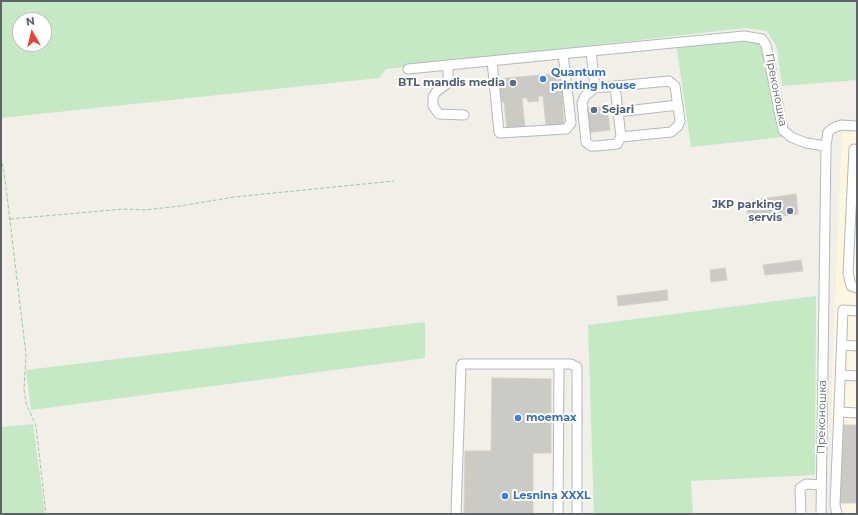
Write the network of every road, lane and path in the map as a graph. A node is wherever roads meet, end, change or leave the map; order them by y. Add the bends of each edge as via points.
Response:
1 (591, 51) junction
2 (564, 54) junction
3 (492, 61) junction
4 (448, 65) junction
5 (408, 69) dead end
6 (615, 86) junction
7 (595, 88) junction
8 (678, 105) junction
9 (618, 112) junction
10 (464, 115) dead end
11 (857, 126) edge
12 (621, 138) junction
13 (826, 146) junction
14 (854, 149) dead end
15 (1, 157) edge
16 (394, 181) dead end
17 (10, 219) junction
18 (857, 288) edge
19 (857, 311) edge
20 (842, 345) junction
21 (857, 346) edge
22 (558, 364) junction
23 (841, 375) junction
24 (857, 376) edge
25 (840, 412) junction
26 (857, 413) edge
27 (821, 485) junction
28 (46, 514) edge
29 (456, 514) edge
30 (558, 514) edge
31 (577, 514) edge
32 (801, 514) edge
33 (820, 514) edge
34 (837, 514) edge

1 - 2 lane, Преконошка
1 - 7 lane
1 - 13 lane, Преконошка via 744,36 762,39 766,45 781,124 785,133 806,143
2 - 3 lane, Преконошка
2 - 3 lane via 571,123 566,129 500,134
3 - 4 lane, Преконошка
4 - 5 lane, Преконошка
4 - 10 lane via 448,83 436,92 433,106 439,114
6 - 7 lane
6 - 8 lane via 669,81 675,86
6 - 9 lane
7 - 12 lane via 585,96 582,103 586,142 591,146 617,144
8 - 9 lane
8 - 12 lane via 680,120 672,132
9 - 12 lane
11 - 13 lane via 841,125 833,128 828,132
13 - 27 lane, Преконошка
14 - 18 lane via 848,274 851,286
15 - 17 path
16 - 17 path via 234,197 145,210 124,209
17 - 28 path via 26,355 24,389 26,403 36,426
19 - 20 lane via 843,310
20 - 21 lane
20 - 23 lane
22 - 29 lane via 462,364
22 - 30 lane
22 - 31 lane via 571,364 577,367
23 - 24 lane
23 - 25 lane
25 - 26 lane
25 - 34 lane
27 - 32 lane via 806,484 800,488
27 - 33 lane, Преконошка

